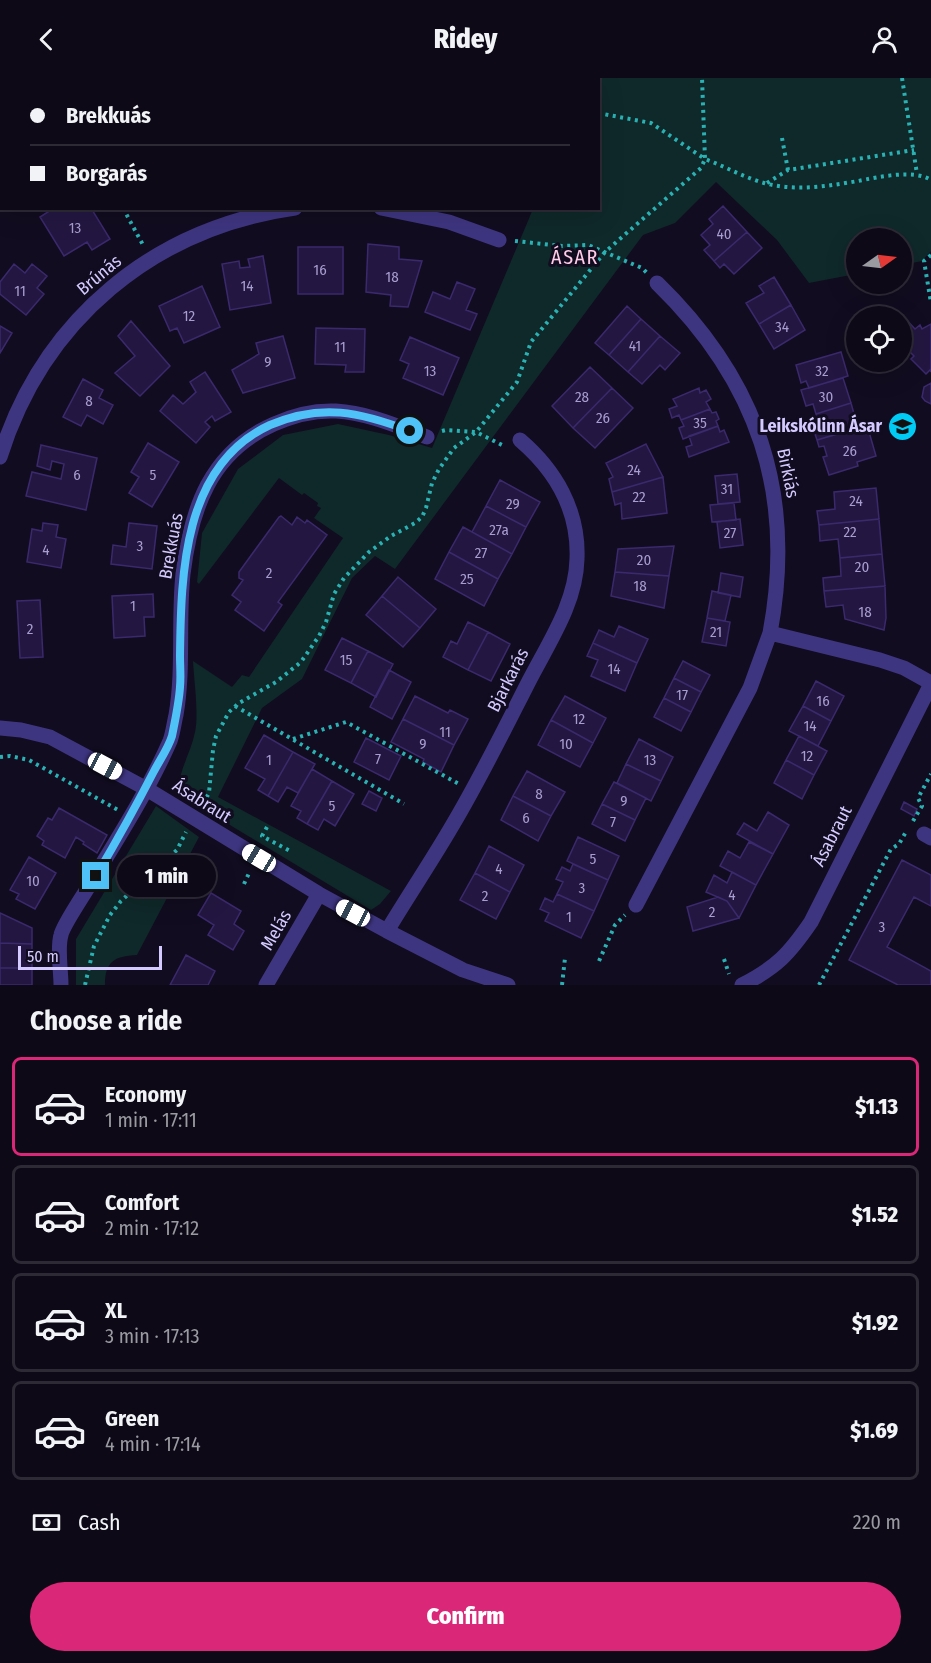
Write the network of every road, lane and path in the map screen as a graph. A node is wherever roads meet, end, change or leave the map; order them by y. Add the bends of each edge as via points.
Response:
1 (702, 78) edge
2 (902, 78) edge
3 (600, 113) edge
4 (782, 138) dead end
5 (915, 150) junction
6 (705, 159) junction
7 (788, 170) junction
8 (917, 174) junction
9 (931, 180) edge
10 (767, 184) junction
11 (124, 210) edge
12 (285, 210) edge
13 (391, 210) edge
14 (499, 240) joint
15 (144, 246) dead end
16 (605, 252) junction
17 (931, 255) edge
18 (657, 283) joint
19 (931, 303) edge
20 (476, 432) junction
21 (427, 437) joint
22 (520, 440) joint
23 (0, 458) edge
24 (770, 633) junction
25 (931, 684) edge
26 (235, 706) junction
27 (0, 728) edge
28 (293, 739) junction
29 (0, 757) edge
30 (931, 774) edge
31 (145, 788) junction
32 (472, 790) junction
33 (404, 804) dead end
34 (200, 810) dead end
35 (130, 817) junction
36 (267, 826) dead end
37 (188, 829) dead end
38 (292, 852) dead end
39 (319, 894) junction
40 (636, 906) joint
41 (387, 931) junction
42 (566, 958) dead end
43 (724, 959) dead end
44 (599, 961) dead end
45 (729, 974) dead end
46 (61, 985) edge
47 (85, 985) edge
48 (266, 985) edge
49 (508, 985) edge
50 (562, 985) edge
51 (742, 985) edge
52 (819, 985) edge

1 - 6 path
2 - 5 path
3 - 6 path via 651,123
4 - 7 path
5 - 7 path
5 - 8 path
6 - 10 path
6 - 16 path via 700,168
7 - 10 path
8 - 9 path
8 - 10 path via 819,188
11 - 15 path
12 - 23 street, Brúnás via 224,224 173,246 108,291 51,351 23,399
13 - 14 street via 449,222
14 - 16 path via 562,246 588,244
16 - 18 path via 642,268
16 - 20 path via 531,342 517,382
17 - 19 path via 924,261
18 - 24 street, Birkiás via 721,358 752,416 763,447 776,511 778,544
20 - 21 path via 446,430
20 - 22 path via 502,445
20 - 26 path via 454,448 438,469 422,517 379,543 344,578 334,594 320,636 301,662
21 - 31 street, Brekkuás via 375,418 319,411 263,428 218,466 193,518 183,574 180,689 171,739
22 - 32 street, Bjarkarás via 549,469 569,505 577,541 576,575 560,622
24 - 25 street via 880,660
24 - 40 street, Birkiás via 750,688
25 - 51 street, Ásabraut via 811,921 778,963
26 - 28 path
26 - 34 path via 216,736 209,793
27 - 31 street, Ásabraut via 50,737
28 - 32 path via 345,722
28 - 33 path
29 - 35 path via 29,760
30 - 52 path via 918,798 921,806 899,844 891,849
31 - 35 street, Brekkuás
31 - 39 street, Ásabraut
32 - 41 street, Bjarkarás
35 - 46 street, Brekkuás via 60,934
36 - 38 path via 262,836
37 - 47 path via 177,850 110,915 94,946
39 - 41 street, Ásabraut
39 - 48 street, Melás
40 - 44 path via 615,925
41 - 49 street, Ásabraut via 463,970
42 - 50 path
43 - 45 path

